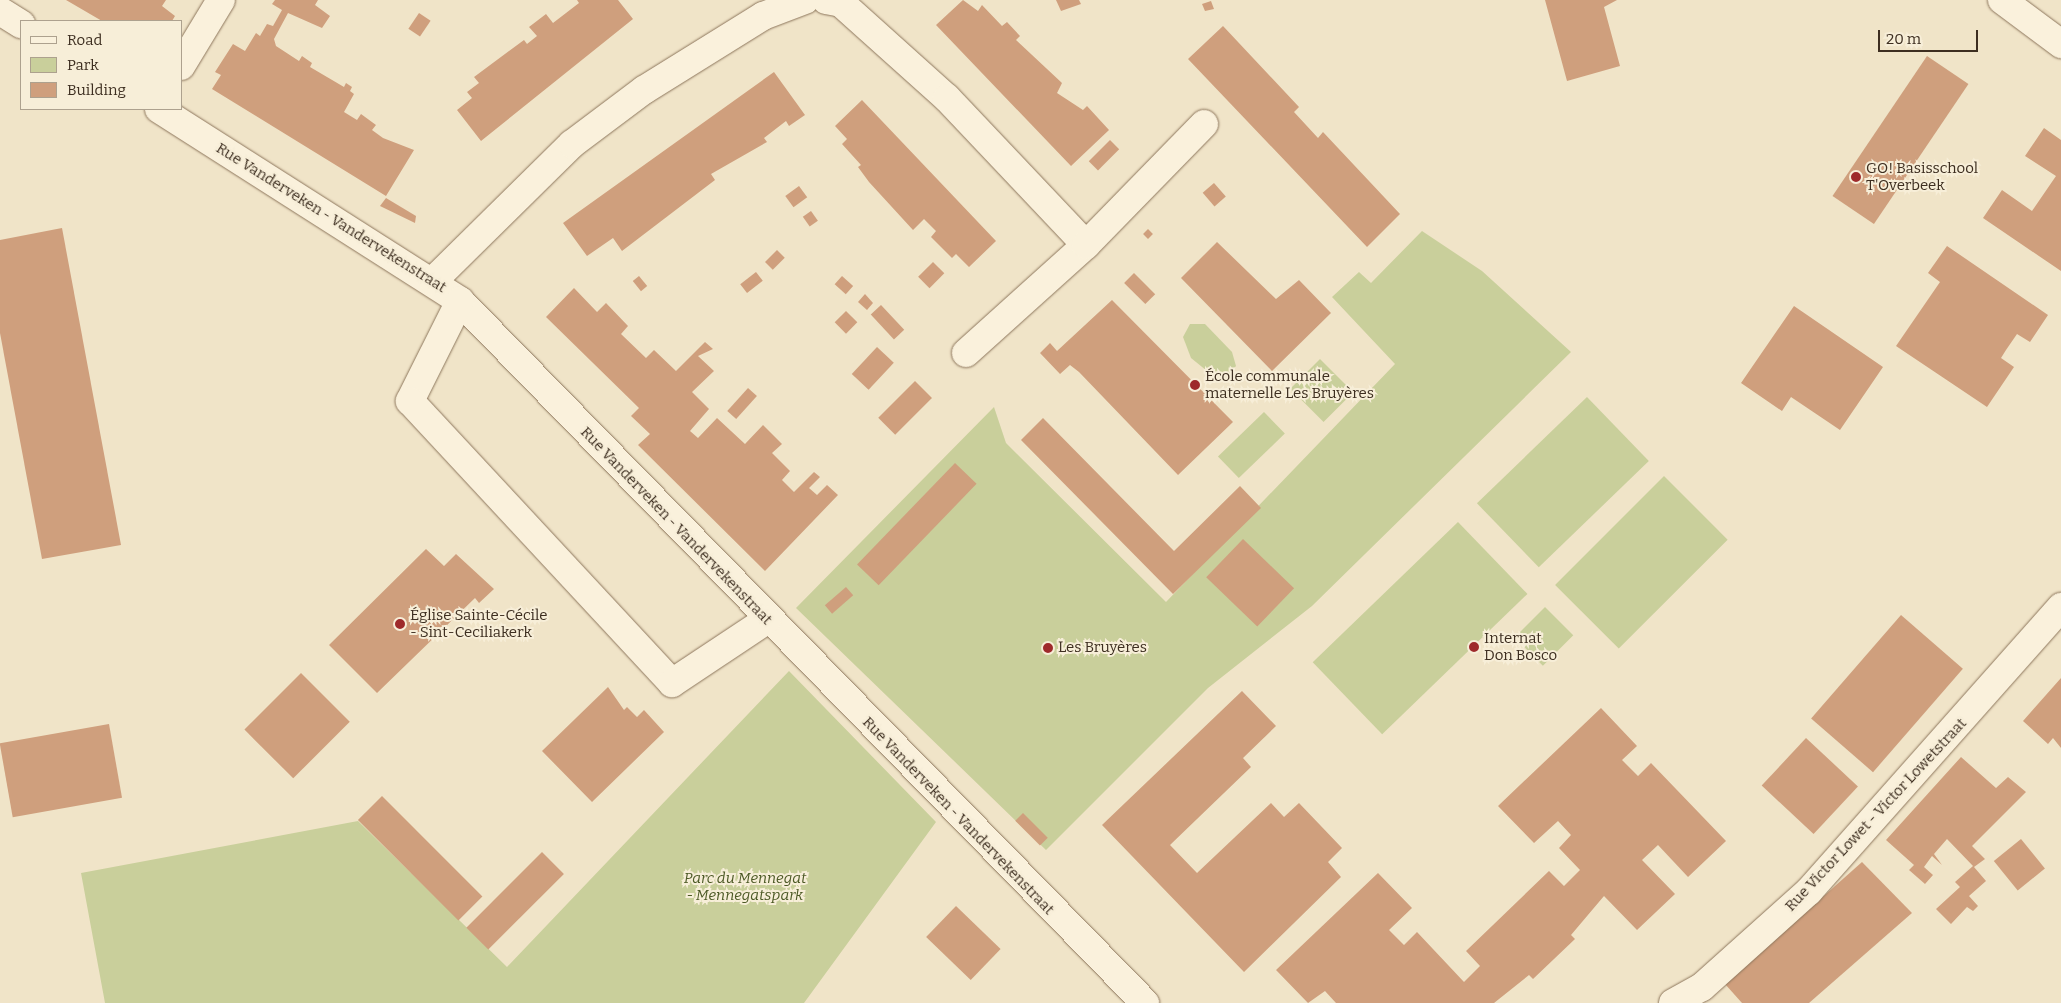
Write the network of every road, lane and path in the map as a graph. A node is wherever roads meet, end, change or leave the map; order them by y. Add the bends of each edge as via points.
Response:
1 (221, 0) edge
2 (805, 0) edge
3 (826, 0) edge
4 (2002, 0) edge
5 (0, 11) edge
6 (20, 23) edge
7 (2061, 44) edge
8 (182, 64) edge
9 (160, 110) edge
10 (1204, 124) dead end
11 (1086, 245) junction
12 (433, 281) junction
13 (460, 301) junction
14 (966, 353) dead end
15 (2061, 607) edge
16 (767, 620) junction
17 (1145, 1003) edge
18 (1673, 1003) edge

1 - 8 street
2 - 12 street via 763,16 644,90 572,144
3 - 11 street via 841,3 947,98
4 - 7 street
5 - 6 street
9 - 12 street, Rue Vanderveken - Vandervekenstraat
10 - 11 street
11 - 14 street
12 - 13 street, Rue Vanderveken - Vandervekenstraat
13 - 16 street, Rue Vanderveken - Vandervekenstraat
13 - 16 street via 410,400 672,683
15 - 18 street, Rue Victor Lowet - Victor Lowetstraat via 1809,891 1702,987
16 - 17 street, Rue Vanderveken - Vandervekenstraat

